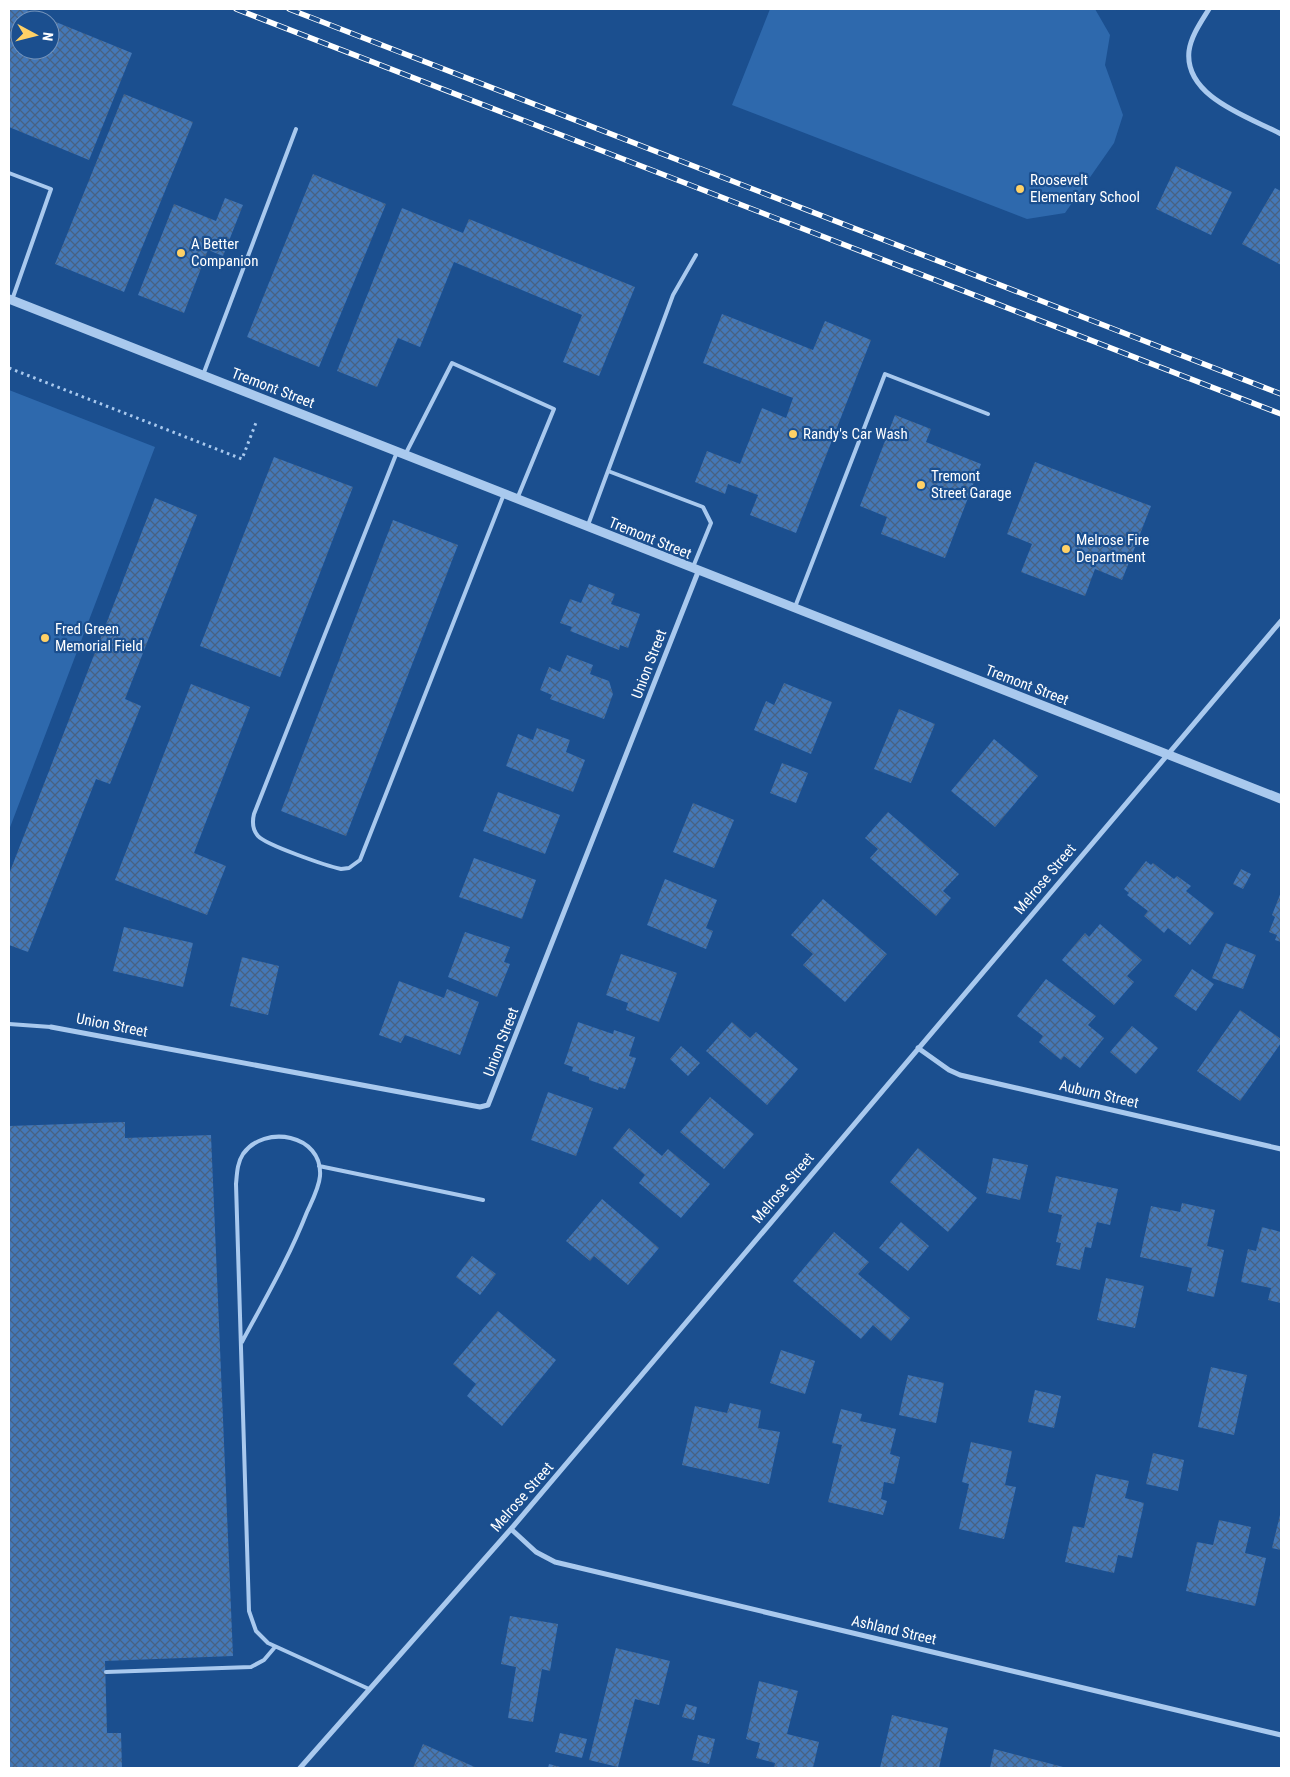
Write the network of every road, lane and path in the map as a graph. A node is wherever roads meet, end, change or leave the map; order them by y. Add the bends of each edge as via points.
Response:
1 (1208, 9) edge
2 (296, 128) dead end
3 (1281, 134) edge
4 (9, 173) edge
5 (696, 255) dead end
6 (11, 300) edge
7 (9, 368) edge
8 (203, 375) junction
9 (266, 399) junction
10 (988, 414) dead end
11 (402, 453) junction
12 (608, 471) junction
13 (504, 494) junction
14 (516, 499) junction
15 (587, 527) junction
16 (695, 571) junction
17 (794, 609) junction
18 (1281, 621) edge
19 (1168, 755) junction
20 (1281, 799) edge
21 (9, 1024) edge
22 (51, 1027) joint
23 (918, 1048) junction
24 (1281, 1149) edge
25 (319, 1166) junction
26 (482, 1200) dead end
27 (242, 1342) junction
28 (511, 1530) junction
29 (276, 1647) junction
30 (106, 1672) dead end
31 (369, 1689) junction
32 (1281, 1735) edge
33 (300, 1768) edge

1 - 3 street via 1189,51 1194,78 1214,98
2 - 8 lane
4 - 6 lane via 51,189
5 - 12 lane via 673,295
6 - 8 street, Tremont Street
7 - 9 path via 242,459
8 - 9 street, Tremont Street
9 - 11 street, Tremont Street
10 - 17 lane via 885,374
11 - 13 street, Tremont Street
11 - 13 lane via 254,814 252,824 266,842 336,868 349,868 360,860
11 - 14 lane via 452,363 554,410
12 - 15 lane
12 - 16 lane via 703,507 711,523
13 - 14 street, Tremont Street
14 - 15 street, Tremont Street
15 - 16 street, Tremont Street
16 - 17 street, Tremont Street
16 - 22 street, Union Street via 488,1106 480,1108
17 - 19 street, Tremont Street
18 - 19 street, Melrose Street
19 - 20 street, Tremont Street
19 - 23 street, Melrose Street
21 - 22 lane
23 - 24 street, Auburn Street via 960,1075
23 - 28 street, Melrose Street
25 - 26 lane
25 - 27 lane via 317,1187 290,1256
25 - 27 lane via 309,1147 276,1136 261,1138 242,1156 236,1184
27 - 29 lane via 249,1611 259,1634
28 - 31 street, Melrose Street
28 - 32 street, Ashland Street via 536,1552 554,1562
29 - 30 lane via 264,1660 251,1667
29 - 31 lane
31 - 33 street, Melrose Street

